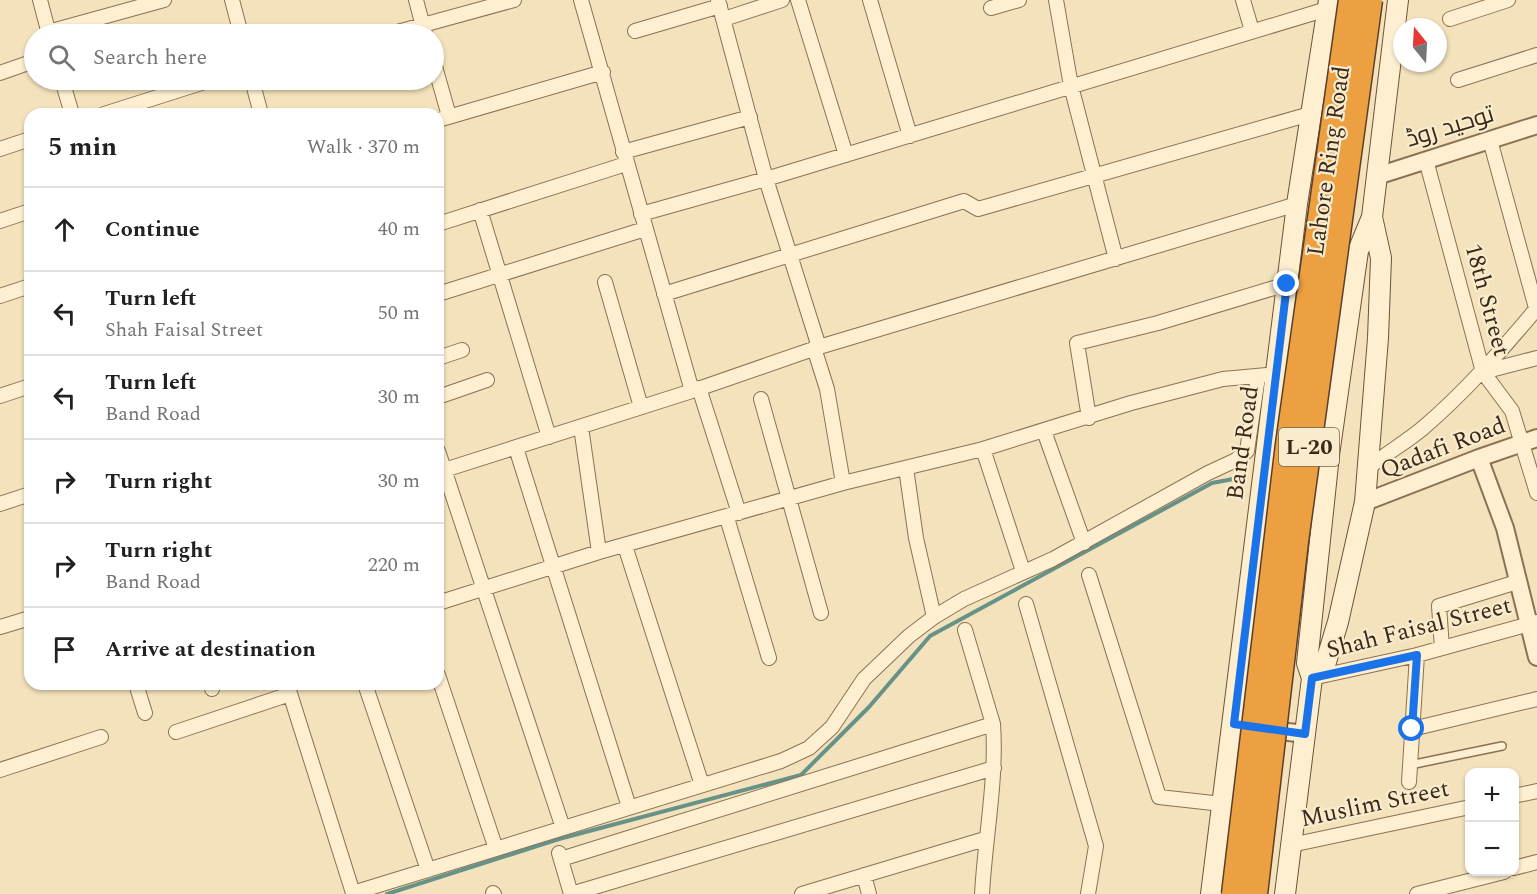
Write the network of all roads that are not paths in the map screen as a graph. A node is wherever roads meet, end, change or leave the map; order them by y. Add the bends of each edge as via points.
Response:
1 (40, 0) edge
2 (164, 0) edge
3 (232, 0) edge
4 (416, 0) edge
5 (514, 0) edge
6 (581, 0) edge
7 (782, 0) edge
8 (798, 0) edge
9 (870, 0) edge
10 (1020, 0) edge
11 (1056, 0) edge
12 (1243, 0) edge
13 (1350, 0) edge
14 (1370, 0) edge
15 (1398, 0) edge
16 (1508, 0) edge
17 (1328, 5) edge
18 (721, 8) edge
19 (991, 8) dead end
20 (1450, 19) dead end
21 (46, 24) edge
22 (80, 24) edge
23 (238, 24) edge
24 (422, 24) edge
25 (442, 24) edge
26 (635, 31) dead end
27 (1252, 32) junction
28 (1537, 55) edge
29 (24, 65) edge
30 (603, 72) junction
31 (0, 73) edge
32 (1458, 80) dead end
33 (1071, 87) junction
34 (65, 90) edge
35 (180, 90) edge
36 (255, 90) edge
37 (438, 90) edge
38 (70, 108) edge
39 (123, 108) edge
40 (259, 108) edge
41 (441, 108) edge
42 (1310, 114) junction
43 (750, 117) junction
44 (444, 118) edge
45 (1537, 125) edge
46 (910, 136) junction
47 (1490, 140) junction
48 (24, 141) edge
49 (0, 149) edge
50 (846, 155) junction
51 (625, 158) junction
52 (1426, 160) junction
53 (1094, 176) junction
54 (1377, 176) junction
55 (766, 179) junction
56 (1297, 204) junction
57 (480, 210) junction
58 (24, 213) edge
59 (641, 214) junction
60 (1372, 217) junction
61 (0, 221) edge
62 (444, 222) edge
63 (645, 229) junction
64 (790, 254) junction
65 (1116, 259) junction
66 (501, 273) junction
67 (605, 282) dead end
68 (1287, 284) junction
69 (24, 288) edge
70 (444, 292) edge
71 (664, 294) junction
72 (0, 296) edge
73 (1537, 308) edge
74 (817, 348) junction
75 (462, 350) dead end
76 (444, 356) edge
77 (1537, 358) edge
78 (1483, 372) junction
79 (1268, 375) junction
80 (487, 380) dead end
81 (24, 388) edge
82 (696, 389) junction
83 (444, 395) edge
84 (0, 396) edge
85 (761, 399) dead end
86 (641, 407) junction
87 (1089, 418) junction
88 (581, 427) junction
89 (1044, 431) junction
90 (549, 437) junction
91 (1537, 438) edge
92 (1520, 444) junction
93 (516, 448) junction
94 (983, 449) junction
95 (1479, 458) junction
96 (906, 468) junction
97 (1367, 469) junction
98 (444, 470) edge
99 (444, 479) edge
100 (843, 483) junction
101 (1537, 493) edge
102 (24, 496) edge
103 (790, 498) junction
104 (1365, 502) junction
105 (0, 504) edge
106 (733, 515) junction
107 (1084, 543) junction
108 (625, 546) junction
109 (599, 552) junction
110 (554, 566) junction
111 (1023, 572) junction
112 (1089, 574) dead end
113 (1517, 582) junction
114 (484, 588) junction
115 (444, 601) edge
116 (1026, 604) dead end
117 (821, 613) dead end
118 (934, 617) junction
119 (24, 620) edge
120 (1533, 623) edge
121 (0, 627) edge
122 (965, 630) dead end
123 (1442, 648) junction
124 (1417, 655) junction
125 (1537, 657) edge
126 (769, 658) dead end
127 (1312, 678) junction
128 (138, 690) edge
129 (286, 690) edge
130 (289, 690) edge
131 (367, 690) edge
132 (443, 690) edge
133 (1537, 699) edge
134 (145, 713) dead end
135 (993, 724) junction
136 (1234, 724) junction
137 (1412, 729) junction
138 (176, 732) dead end
139 (1305, 734) junction
140 (100, 737) dead end
141 (1502, 746) dead end
142 (1410, 765) junction
143 (994, 768) junction
144 (0, 770) edge
145 (1409, 782) dead end
146 (702, 785) junction
147 (1537, 791) edge
148 (1519, 795) edge
149 (1222, 804) junction
150 (629, 807) junction
151 (1465, 808) edge
152 (563, 828) junction
153 (985, 839) junction
154 (1291, 845) junction
155 (496, 849) junction
156 (1537, 862) edge
157 (1519, 867) edge
158 (428, 870) junction
159 (864, 875) junction
160 (1488, 876) edge
161 (352, 894) edge
162 (802, 894) edge
163 (869, 894) edge
164 (982, 894) edge
165 (1088, 894) edge
166 (1211, 894) edge
167 (1234, 894) edge
168 (1255, 894) edge
169 (1285, 894) edge
170 (1417, 894) edge

1 - 21 street
2 - 22 street
3 - 23 street
4 - 24 street
5 - 25 street
6 - 30 street
7 - 18 street
8 - 50 street
9 - 46 street
10 - 19 street
11 - 33 street
12 - 27 street
13 - 167 highway, Lahore Ring Road / L-20, bridge via 1288,444
14 - 168 highway, Lahore Ring Road / L-20, bridge via 1296,540
15 - 54 main road
16 - 20 street
17 - 27 street
17 - 42 main road, Band Road
18 - 26 street
18 - 43 street
27 - 33 street
28 - 32 street
29 - 31 street
30 - 44 street
30 - 51 street
33 - 46 street
33 - 53 street
34 - 38 street
35 - 39 street
36 - 40 street
37 - 41 street
42 - 53 street
42 - 56 main road, Band Road
43 - 51 street
43 - 55 street
45 - 47 street, توحید روڈ
46 - 50 street
47 - 52 street, توحید روڈ
47 - 73 street
48 - 49 street
50 - 55 street
51 - 57 street
51 - 59 street
52 - 54 street, توحید روڈ
52 - 78 street, 18th Street
53 - 64 street via 978,209 964,201
53 - 65 street
54 - 60 main road
55 - 59 street
55 - 64 street
56 - 65 street
56 - 68 main road, Band Road
57 - 62 street
57 - 66 street
58 - 61 street
59 - 63 street
60 - 97 main road via 1381,258
60 - 127 main road via 1358,251 1329,455 1307,663
63 - 66 street
63 - 71 street
64 - 71 street
64 - 74 street
65 - 74 street
66 - 70 street
66 - 90 street
67 - 86 street
68 - 79 main road, Band Road
68 - 87 street via 1077,343
69 - 72 street
71 - 82 street
73 - 78 street
74 - 82 street
74 - 100 street
75 - 76 street
77 - 78 street
78 - 92 street, 18th Street via 1512,411
78 - 97 street via 1421,430
79 - 87 street via 1223,379
79 - 107 street via 1247,451
79 - 136 main road, Band Road
80 - 83 street
81 - 84 street
82 - 86 street
82 - 106 street
85 - 103 street
86 - 88 street
87 - 89 street
88 - 90 street
88 - 109 street
89 - 94 street
89 - 107 street
90 - 93 street
91 - 92 street, Qadafi Road
92 - 95 street, Qadafi Road
92 - 101 street, 18th Street
93 - 98 street
93 - 110 street
94 - 96 street
94 - 111 street
95 - 104 street, Qadafi Road
95 - 113 street via 1505,528
96 - 100 street
96 - 118 street via 920,560
97 - 104 main road
99 - 114 street
100 - 103 street
102 - 105 street
103 - 106 street
103 - 117 street
104 - 127 main road via 1332,644 1325,666
106 - 108 street
106 - 126 street
107 - 111 street
108 - 109 street
108 - 146 street
109 - 110 street
110 - 114 street
110 - 150 street
111 - 118 street
112 - 149 street via 1159,796
113 - 120 street
113 - 123 street via 1439,606
114 - 115 street
114 - 152 street
116 - 165 street via 1096,846
118 - 146 street via 864,679 832,727 809,748 781,761
119 - 121 street
120 - 123 street, Shah Faisal Street
120 - 125 street
122 - 135 street
123 - 124 street, Shah Faisal Street
124 - 127 street, Shah Faisal Street
124 - 137 street
127 - 139 main road
128 - 134 street
129 - 138 street
130 - 161 street
131 - 158 street
132 - 155 street
133 - 137 street
135 - 143 street
135 - 143 street via 560,855 571,894
136 - 139 street
136 - 149 main road, Band Road
137 - 142 street
139 - 154 main road
140 - 144 street
141 - 142 lane
142 - 145 street
143 - 153 street
146 - 150 street
147 - 148 street
149 - 166 main road, Band Road
150 - 152 street
151 - 154 street, Muslim Street
152 - 155 street
153 - 159 street
153 - 164 street
154 - 169 main road
155 - 158 street
156 - 157 street
158 - 161 street
159 - 162 street
159 - 163 street
160 - 170 street

